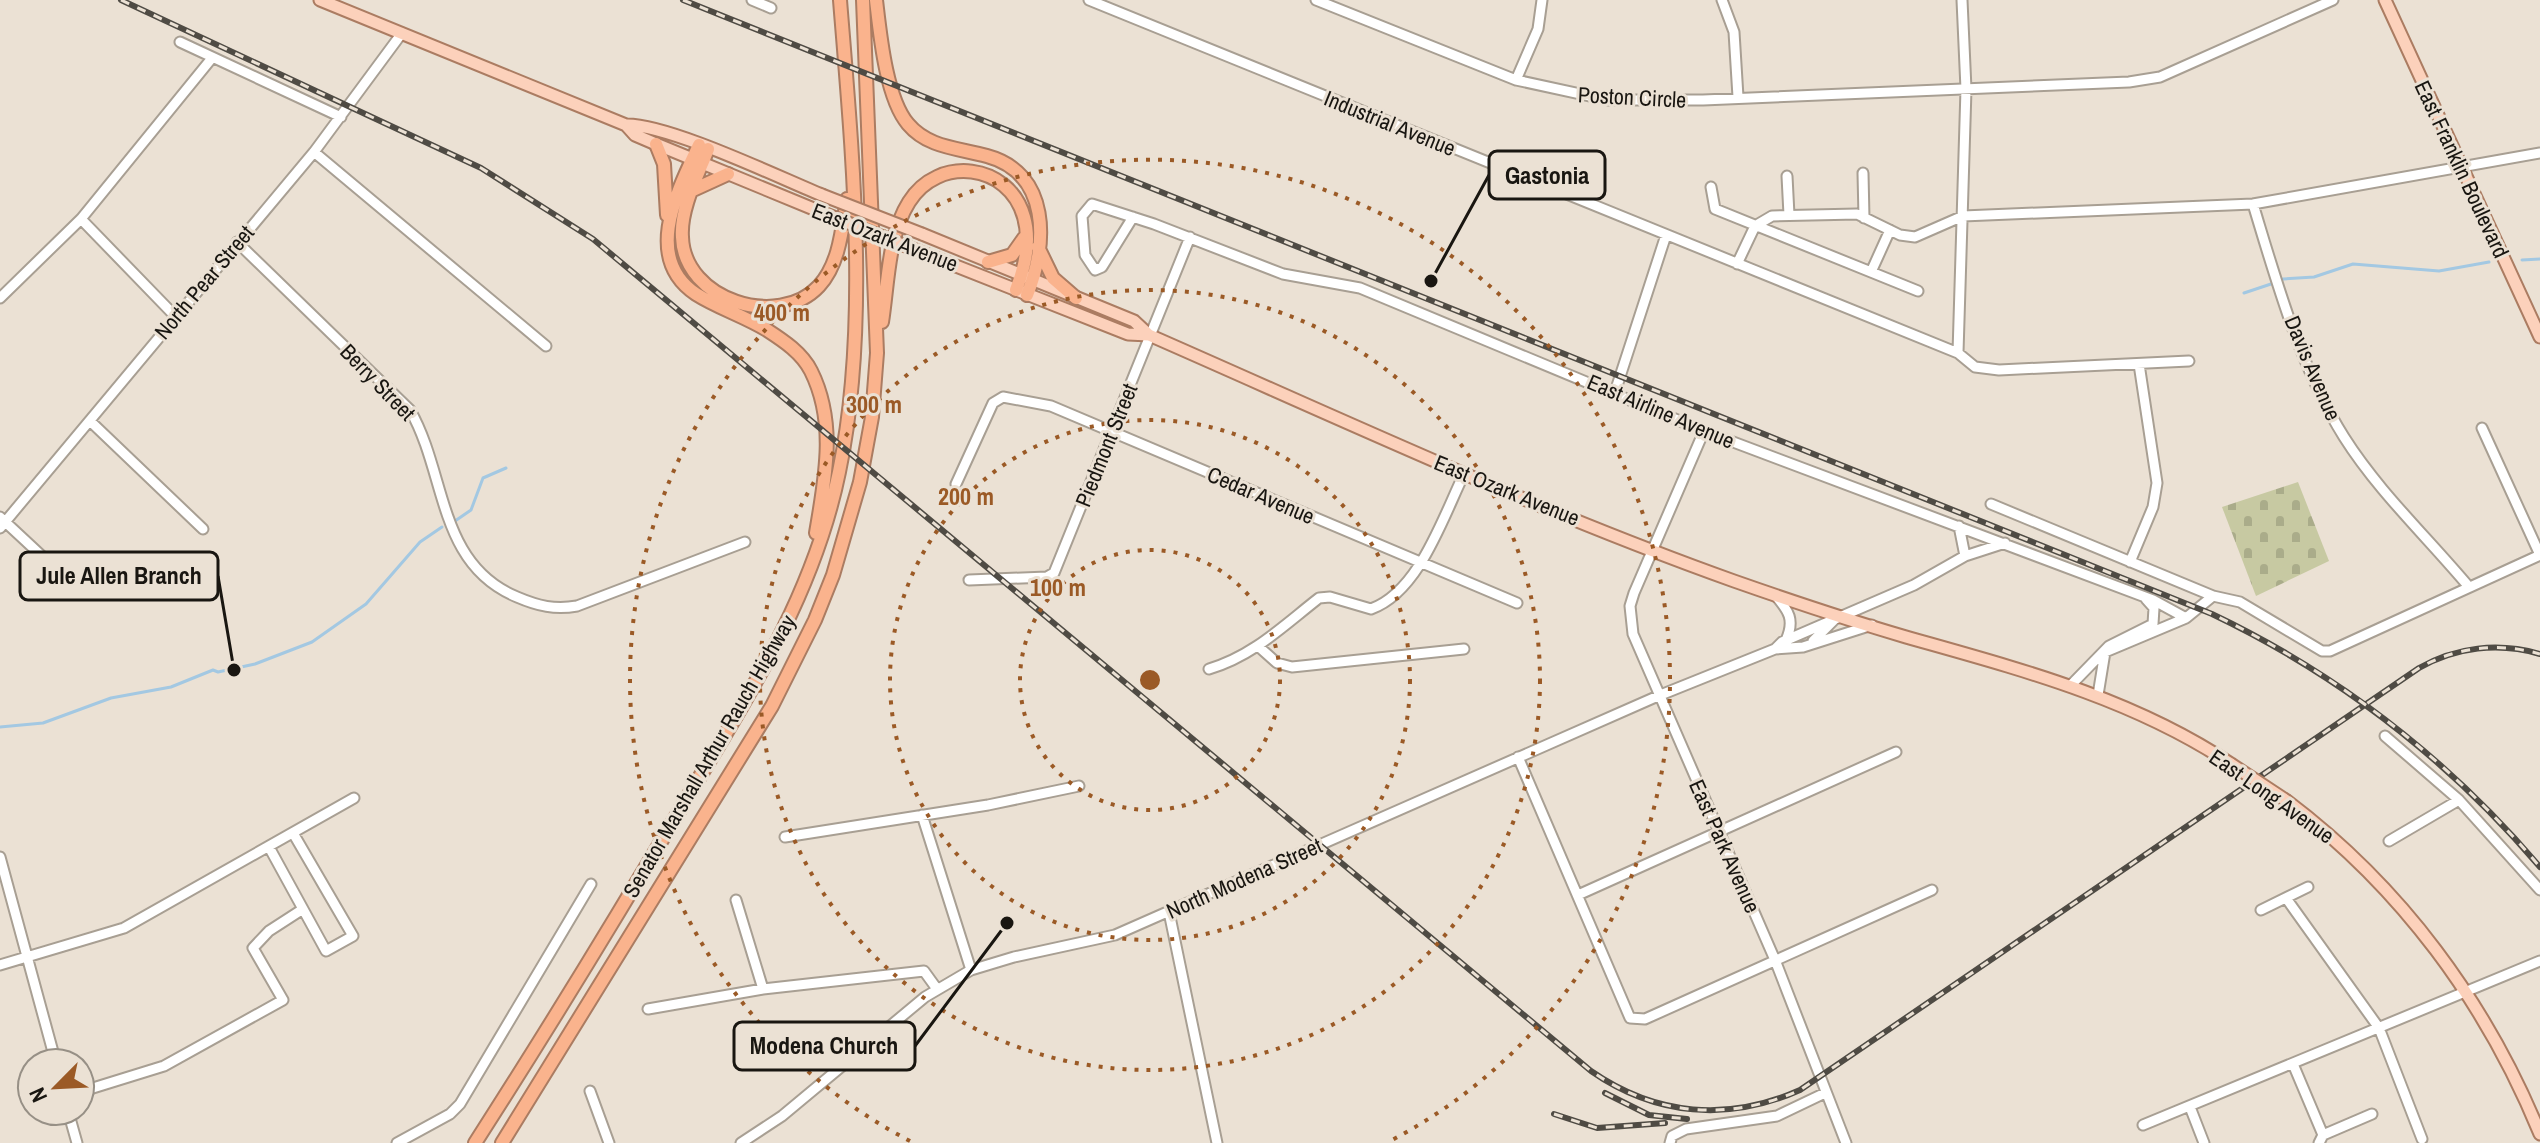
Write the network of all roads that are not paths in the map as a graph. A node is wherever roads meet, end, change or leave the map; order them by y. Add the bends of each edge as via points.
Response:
1 (320, 0) edge
2 (752, 0) edge
3 (840, 0) edge
4 (863, 0) edge
5 (876, 0) edge
6 (1089, 0) edge
7 (1316, 0) edge
8 (1542, 0) edge
9 (1722, 0) edge
10 (1962, 0) edge
11 (2333, 0) edge
12 (2385, 0) edge
13 (771, 8) dead end
14 (402, 33) junction
15 (180, 42) dead end
16 (212, 58) junction
17 (1516, 80) junction
18 (1966, 89) junction
19 (1738, 97) junction
20 (341, 117) junction
21 (626, 125) junction
22 (656, 144) junction
23 (703, 147) junction
24 (314, 152) junction
25 (2540, 153) edge
26 (697, 162) junction
27 (2461, 166) junction
28 (1863, 173) dead end
29 (728, 174) junction
30 (1787, 176) dead end
31 (851, 180) junction
32 (1711, 187) dead end
33 (693, 190) junction
34 (2253, 204) junction
35 (1789, 215) junction
36 (1963, 216) junction
37 (1133, 217) junction
38 (1864, 218) junction
39 (81, 219) junction
40 (1755, 226) junction
41 (1890, 230) junction
42 (1026, 231) junction
43 (1666, 235) junction
44 (667, 236) junction
45 (1190, 237) junction
46 (237, 242) junction
47 (1038, 247) junction
48 (988, 262) junction
49 (1737, 264) junction
50 (1871, 272) junction
51 (1028, 277) junction
52 (1918, 291) dead end
53 (1021, 292) junction
54 (0, 298) edge
55 (1076, 298) junction
56 (175, 316) junction
57 (1149, 335) junction
58 (2540, 337) edge
59 (546, 346) dead end
60 (877, 353) junction
61 (1958, 353) junction
62 (2189, 361) dead end
63 (2139, 364) junction
64 (1615, 392) junction
65 (90, 421) junction
66 (2482, 428) dead end
67 (1112, 431) junction
68 (1704, 431) junction
69 (1464, 474) junction
70 (956, 484) dead end
71 (1991, 504) dead end
72 (2, 523) edge
73 (1959, 526) junction
74 (203, 529) dead end
75 (745, 542) dead end
76 (2005, 543) junction
77 (1652, 550) junction
78 (2540, 555) edge
79 (1965, 556) junction
80 (1421, 560) junction
81 (2130, 562) junction
82 (59, 572) dead end
83 (808, 575) junction
84 (969, 580) dead end
85 (2469, 587) junction
86 (1775, 595) junction
87 (2143, 596) junction
88 (2213, 596) junction
89 (1517, 603) dead end
90 (1838, 616) junction
91 (2186, 618) junction
92 (1872, 625) junction
93 (1786, 640) junction
94 (1259, 647) junction
95 (1803, 647) junction
96 (1464, 649) dead end
97 (1775, 649) junction
98 (2105, 652) junction
99 (1209, 669) dead end
100 (2071, 685) junction
101 (2098, 695) junction
102 (1658, 696) junction
103 (2385, 736) dead end
104 (1896, 752) dead end
105 (1518, 757) junction
106 (1079, 786) dead end
107 (354, 798) dead end
108 (2459, 800) junction
109 (922, 815) junction
110 (1719, 830) junction
111 (293, 833) junction
112 (785, 837) dead end
113 (2389, 841) dead end
114 (269, 847) junction
115 (0, 857) edge
116 (591, 884) dead end
117 (2308, 887) dead end
118 (1932, 890) dead end
119 (2540, 890) edge
120 (1578, 895) junction
121 (2286, 898) junction
122 (736, 900) dead end
123 (303, 909) junction
124 (2261, 910) dead end
125 (1169, 912) junction
126 (28, 957) junction
127 (1775, 960) junction
128 (2540, 961) edge
129 (0, 965) edge
130 (971, 970) junction
131 (763, 989) junction
132 (937, 989) junction
133 (2467, 991) junction
134 (648, 1009) dead end
135 (2379, 1028) junction
136 (52, 1047) edge
137 (2293, 1064) junction
138 (96, 1087) edge
139 (590, 1091) dead end
140 (1825, 1093) junction
141 (2190, 1107) junction
142 (2372, 1114) dead end
143 (2143, 1125) dead end
144 (2540, 1134) edge
145 (2321, 1139) edge
146 (2422, 1139) dead end
147 (1671, 1140) edge
148 (397, 1143) edge
149 (475, 1143) edge
150 (502, 1143) edge
151 (609, 1143) edge
152 (741, 1143) edge
153 (1217, 1143) edge
154 (1846, 1143) edge
155 (2204, 1143) edge

1 - 14 main road, East Ozark Avenue
2 - 13 street
3 - 31 highway, Senator Marshall Arthur Rauch Highway
4 - 60 highway, Senator Marshall Arthur Rauch Highway
5 - 47 highway via 902,116 931,142 1015,169 1038,201
6 - 43 street, Industrial Avenue
7 - 17 street, Poston Circle
8 - 17 street via 1538,29
9 - 19 street via 1734,32
10 - 18 street
11 - 18 street, Poston Circle via 2160,77
12 - 27 main road, East Franklin Boulevard
14 - 20 street, North Pear Street
14 - 21 main road, East Ozark Avenue
15 - 16 street
16 - 20 street
16 - 39 street
17 - 19 street, Poston Circle via 1608,100
18 - 19 street, Poston Circle
18 - 36 street
20 - 24 street, North Pear Street
21 - 22 main road, East Ozark Avenue
21 - 23 main road, East Ozark Avenue via 639,124
22 - 26 main road, East Ozark Avenue
22 - 44 highway via 664,164
23 - 26 highway
23 - 48 main road, East Ozark Avenue, bridge
24 - 46 street, North Pear Street
24 - 59 street
25 - 27 street
26 - 29 main road, East Ozark Avenue
26 - 33 highway
26 - 44 highway via 677,195
27 - 34 street
27 - 58 main road, East Franklin Boulevard
28 - 38 street
29 - 33 highway
29 - 53 main road, East Ozark Avenue, bridge
30 - 35 street
31 - 33 highway via 828,274 810,294 771,307 730,300 696,275 681,237
31 - 83 highway, Senator Marshall Arthur Rauch Highway via 853,378 839,474
32 - 40 street via 1715,209
34 - 36 street
34 - 85 street, Davis Avenue via 2307,364 2336,424
35 - 38 street
35 - 40 street via 1772,216
36 - 41 street via 1915,237
36 - 61 street
37 - 37 street, East Airline Avenue via 1092,204 1082,216 1085,255 1095,270
37 - 45 street, East Airline Avenue
38 - 41 street
39 - 54 street
39 - 56 street
40 - 49 street
40 - 50 street
41 - 50 street
42 - 48 highway via 1012,255
42 - 51 highway
42 - 60 highway via 1019,203 992,177 965,170 926,183 908,203 899,224
43 - 49 street, Industrial Avenue
43 - 64 street
44 - 83 highway via 671,263 686,286 771,333 794,349 811,371 828,427
45 - 57 street, Piedmont Street
45 - 64 street, East Airline Avenue via 1283,274 1360,288
46 - 56 street, North Pear Street
46 - 75 street, Berry Street via 410,410 422,431 450,529 475,568 500,588 558,610
47 - 51 highway
47 - 55 highway via 1053,278
48 - 51 main road, East Ozark Avenue
49 - 61 street, Industrial Avenue
50 - 52 street
51 - 53 highway
51 - 55 main road, East Ozark Avenue
53 - 57 main road, East Ozark Avenue via 1128,334
55 - 57 main road, East Ozark Avenue via 1134,321
56 - 65 street, North Pear Street
57 - 67 street, Piedmont Street
57 - 69 main road, East Ozark Avenue
60 - 150 highway, Senator Marshall Arthur Rauch Highway via 860,482 833,575 796,662
61 - 63 street, Industrial Avenue via 1982,370
62 - 63 street, Industrial Avenue
63 - 81 street via 2157,483
64 - 68 street, East Airline Avenue
65 - 72 street, North Pear Street
65 - 74 street
66 - 78 street
67 - 70 street, Cedar Avenue via 1051,406 1003,397 986,413
67 - 80 street, Cedar Avenue
67 - 84 street, Piedmont Street via 1054,573
68 - 73 street, East Airline Avenue
68 - 77 street, East Park Avenue
69 - 77 main road, East Ozark Avenue
69 - 80 street
71 - 81 street
72 - 82 street
73 - 76 street, East Airline Avenue
73 - 79 street
76 - 79 street, North Modena Street
76 - 87 street, East Airline Avenue
77 - 86 main road, East Ozark Avenue
77 - 102 street, East Park Avenue via 1634,593 1630,620
78 - 85 street
79 - 90 street, North Modena Street via 1914,585
80 - 89 street, Cedar Avenue
80 - 94 street via 1407,585 1386,604 1358,608 1319,598
81 - 88 street
83 - 149 highway, Senator Marshall Arthur Rauch Highway via 774,653
85 - 88 street via 2330,651 2240,602
86 - 90 main road, East Ozark Avenue
86 - 93 street via 1791,617
87 - 91 street, East Airline Avenue
87 - 98 street via 2154,608 2153,624
88 - 91 street
90 - 92 main road, East Ozark Avenue
90 - 93 street, North Modena Street
90 - 95 street, North Modena Street
91 - 98 street
92 - 95 street, North Modena Street
92 - 100 main road, East Long Avenue
93 - 97 street, North Modena Street
94 - 96 street via 1277,663 1292,667
94 - 99 street
95 - 97 street, North Modena Street
97 - 102 street, North Modena Street
98 - 100 street
98 - 101 street
100 - 101 main road, East Long Avenue
101 - 133 main road, East Long Avenue, bridge via 2231,764 2332,836 2392,894
102 - 105 street, North Modena Street
102 - 110 street, East Park Avenue
103 - 108 street
104 - 110 street
105 - 120 street
105 - 125 street, North Modena Street
106 - 109 street
107 - 111 street
108 - 113 street
108 - 119 street
109 - 112 street
109 - 130 street
110 - 120 street
110 - 127 street, East Park Avenue
111 - 114 street
111 - 123 street via 353,936 326,951
114 - 123 street
114 - 126 street via 124,928
115 - 126 street
116 - 148 street via 460,1104
117 - 121 street
118 - 127 street
120 - 127 street via 1630,1018 1645,1019
121 - 124 street
121 - 135 street
122 - 131 street
123 - 138 street via 253,948 283,1000 164,1066
125 - 130 street, North Modena Street via 1091,943
125 - 153 street
126 - 129 street
126 - 136 street
127 - 140 street, East Park Avenue
128 - 133 street
130 - 132 street, North Modena Street
131 - 132 street via 924,971
131 - 134 street
132 - 152 street, North Modena Street via 782,1116
133 - 135 street
133 - 144 main road, East Long Avenue
135 - 137 street
135 - 146 street
137 - 141 street
137 - 145 street
139 - 151 street
140 - 147 street via 1777,1116 1686,1129
140 - 154 street, East Park Avenue
141 - 143 street
141 - 155 street
142 - 145 street

